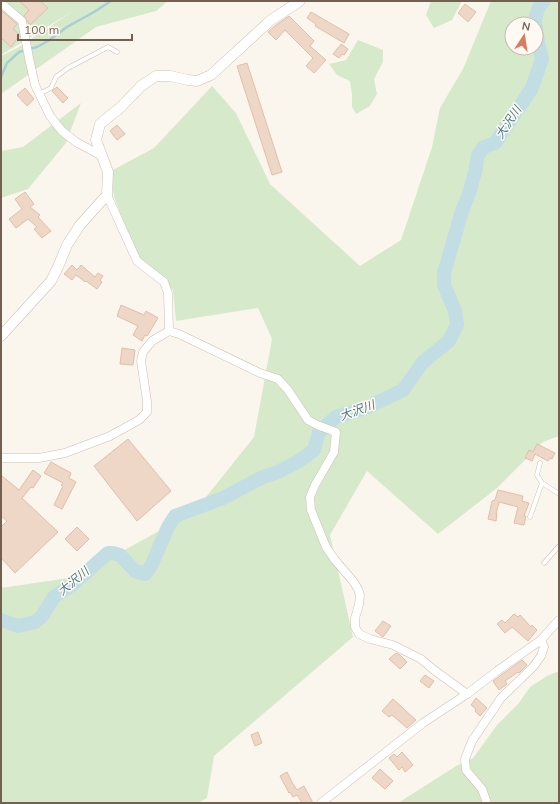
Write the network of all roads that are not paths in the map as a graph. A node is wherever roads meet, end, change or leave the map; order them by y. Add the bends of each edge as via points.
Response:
1 (300, 1) edge
2 (1, 3) edge
3 (117, 52) dead end
4 (39, 94) junction
5 (102, 156) junction
6 (106, 195) junction
7 (169, 331) junction
8 (1, 336) edge
9 (1, 458) edge
10 (540, 463) dead end
11 (542, 483) junction
12 (559, 494) edge
13 (530, 517) dead end
14 (559, 546) edge
15 (544, 563) dead end
16 (559, 620) edge
17 (541, 640) junction
18 (467, 694) junction
19 (321, 803) edge
20 (487, 803) edge

1 - 5 street via 272,20 211,75 197,80 156,76 142,86 100,124 96,140
2 - 4 street via 22,21
3 - 4 lane via 108,47 68,68 56,77 51,88
4 - 5 street via 50,116 62,131
5 - 6 street via 108,172
6 - 7 street via 137,261 164,282 168,293
6 - 8 street via 80,225 67,245 51,281
7 - 9 street via 152,341 143,352 141,361 147,412 139,420 110,436 65,453 39,458
7 - 18 street via 278,379 308,420 336,432 334,452 310,498 311,510 326,547 358,589 360,595 355,627 359,634 393,645 421,659
10 - 11 lane via 537,475
11 - 12 lane
11 - 13 lane
14 - 15 lane
16 - 17 street
17 - 18 street
17 - 20 street via 544,648 541,656 501,698 472,742 465,759 466,770 482,788
18 - 19 street via 423,722

